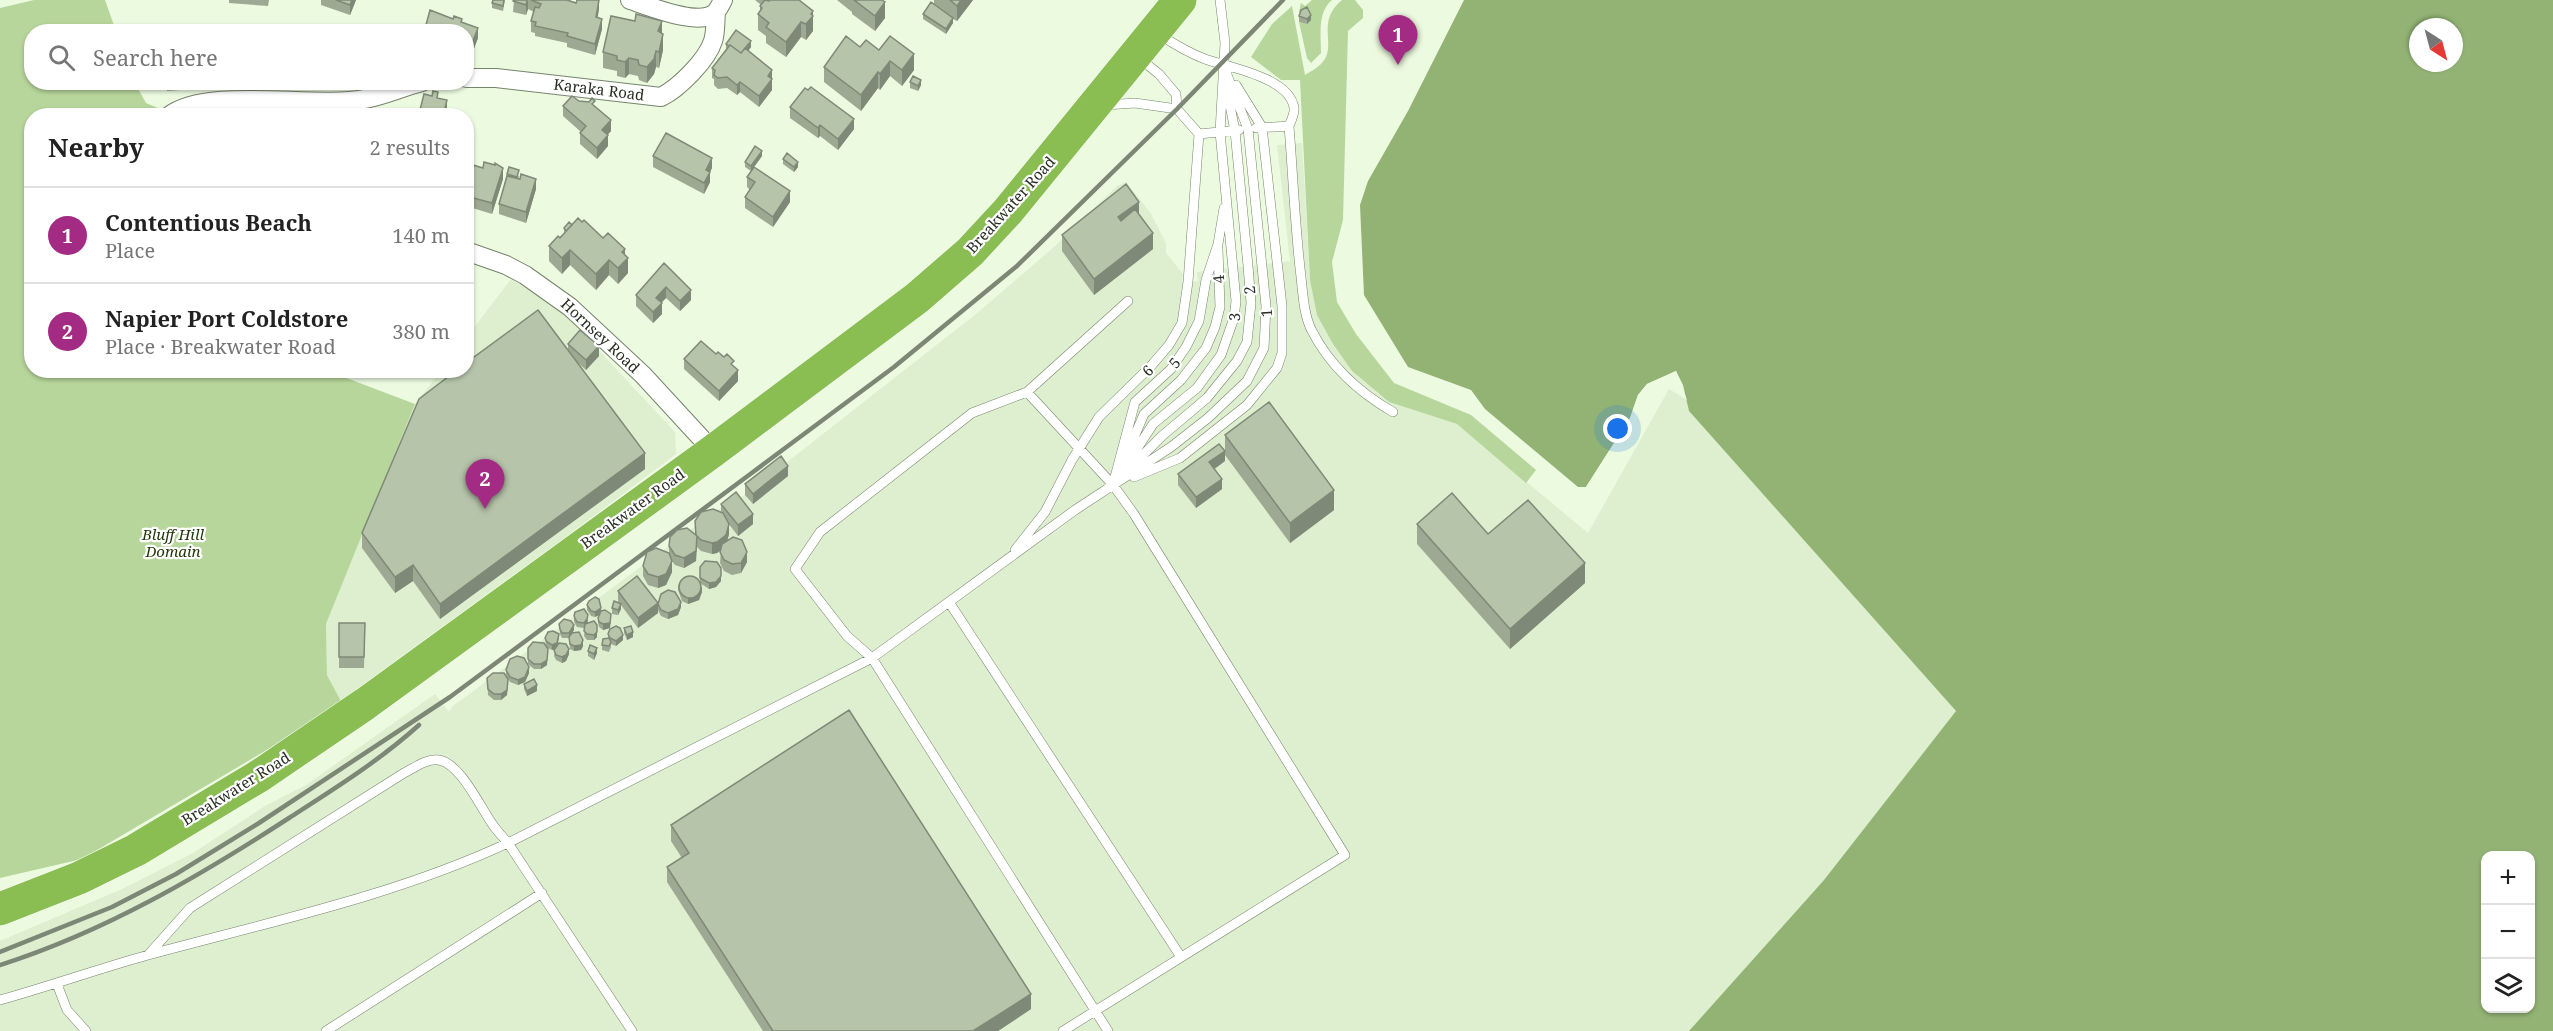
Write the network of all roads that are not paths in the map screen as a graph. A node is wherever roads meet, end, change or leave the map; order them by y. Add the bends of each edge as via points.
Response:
1 (630, 0) edge
2 (1180, 0) edge
3 (1220, 0) edge
4 (719, 6) edge
5 (1145, 43) junction
6 (1222, 62) junction
7 (474, 78) edge
8 (395, 90) edge
9 (1095, 106) junction
10 (181, 108) edge
11 (1177, 109) junction
12 (1289, 126) junction
13 (1262, 128) junction
14 (1248, 129) junction
15 (1234, 131) junction
16 (1220, 132) junction
17 (1199, 134) junction
18 (1226, 195) junction
19 (1218, 244) junction
20 (474, 254) edge
21 (1128, 301) dead end
22 (1027, 392) junction
23 (1393, 411) dead end
24 (1079, 448) junction
25 (713, 451) junction
26 (1113, 485) junction
27 (1008, 559) junction
28 (949, 602) junction
29 (873, 658) junction
30 (508, 843) junction
31 (542, 893) junction
32 (0, 909) edge
33 (148, 955) junction
34 (1181, 957) junction
35 (57, 984) junction
36 (0, 1000) edge
37 (1096, 1010) junction
38 (86, 1031) edge
39 (326, 1031) edge
40 (632, 1031) edge
41 (1063, 1031) edge
42 (1108, 1031) edge

1 - 4 street via 689,17 705,17
2 - 5 highway, Breakwater Road
3 - 6 lane via 1225,43
4 - 7 street, Karaka Road via 709,50 688,76 661,97
5 - 6 lane
5 - 9 highway, Breakwater Road
5 - 11 lane via 1159,74 1176,94
6 - 12 lane via 1254,72 1284,92 1294,109
6 - 13 lane, 1
6 - 14 lane, 2
6 - 15 lane, 3
6 - 16 lane, 4
8 - 10 street via 364,99 220,102
9 - 11 lane via 1135,103
9 - 25 highway, Breakwater Road via 970,252 917,298
11 - 17 lane
12 - 13 lane
12 - 23 lane via 1299,260 1311,330 1348,379 1369,398
13 - 14 lane
13 - 26 lane, 1 via 1284,333 1277,368 1248,405 1180,458
14 - 15 lane
14 - 26 lane, 2 via 1266,306 1264,348 1247,381 1232,396 1171,447
15 - 16 lane
15 - 26 lane, 3 via 1251,303 1247,342 1207,398
16 - 17 lane
16 - 18 lane, 4
17 - 24 lane via 1182,324 1152,366 1099,417
18 - 19 lane
18 - 26 lane, 4 via 1236,301 1229,337 1197,388 1153,424
19 - 26 lane, 6 via 1206,280 1199,321 1171,369 1135,402
19 - 26 lane, 5 via 1220,306 1206,348 1181,380 1144,414
20 - 25 street, Hornsey Road via 516,270 570,307 642,375
21 - 22 lane
22 - 24 lane
22 - 29 lane via 972,413 820,532 795,569 847,636
24 - 26 lane
24 - 27 lane via 1045,512
25 - 32 highway, Breakwater Road via 346,718 259,776 136,850 79,878
26 - 27 lane
26 - 34 lane via 1345,855
27 - 28 lane
28 - 29 lane
28 - 34 lane
29 - 30 lane
29 - 37 lane
30 - 31 lane
30 - 33 lane via 464,864 402,885
30 - 33 lane via 450,765 438,760 424,762 190,908
31 - 39 lane
31 - 40 lane
33 - 35 lane
34 - 37 lane
35 - 36 lane
35 - 38 lane via 67,1010
37 - 41 lane
37 - 42 lane

